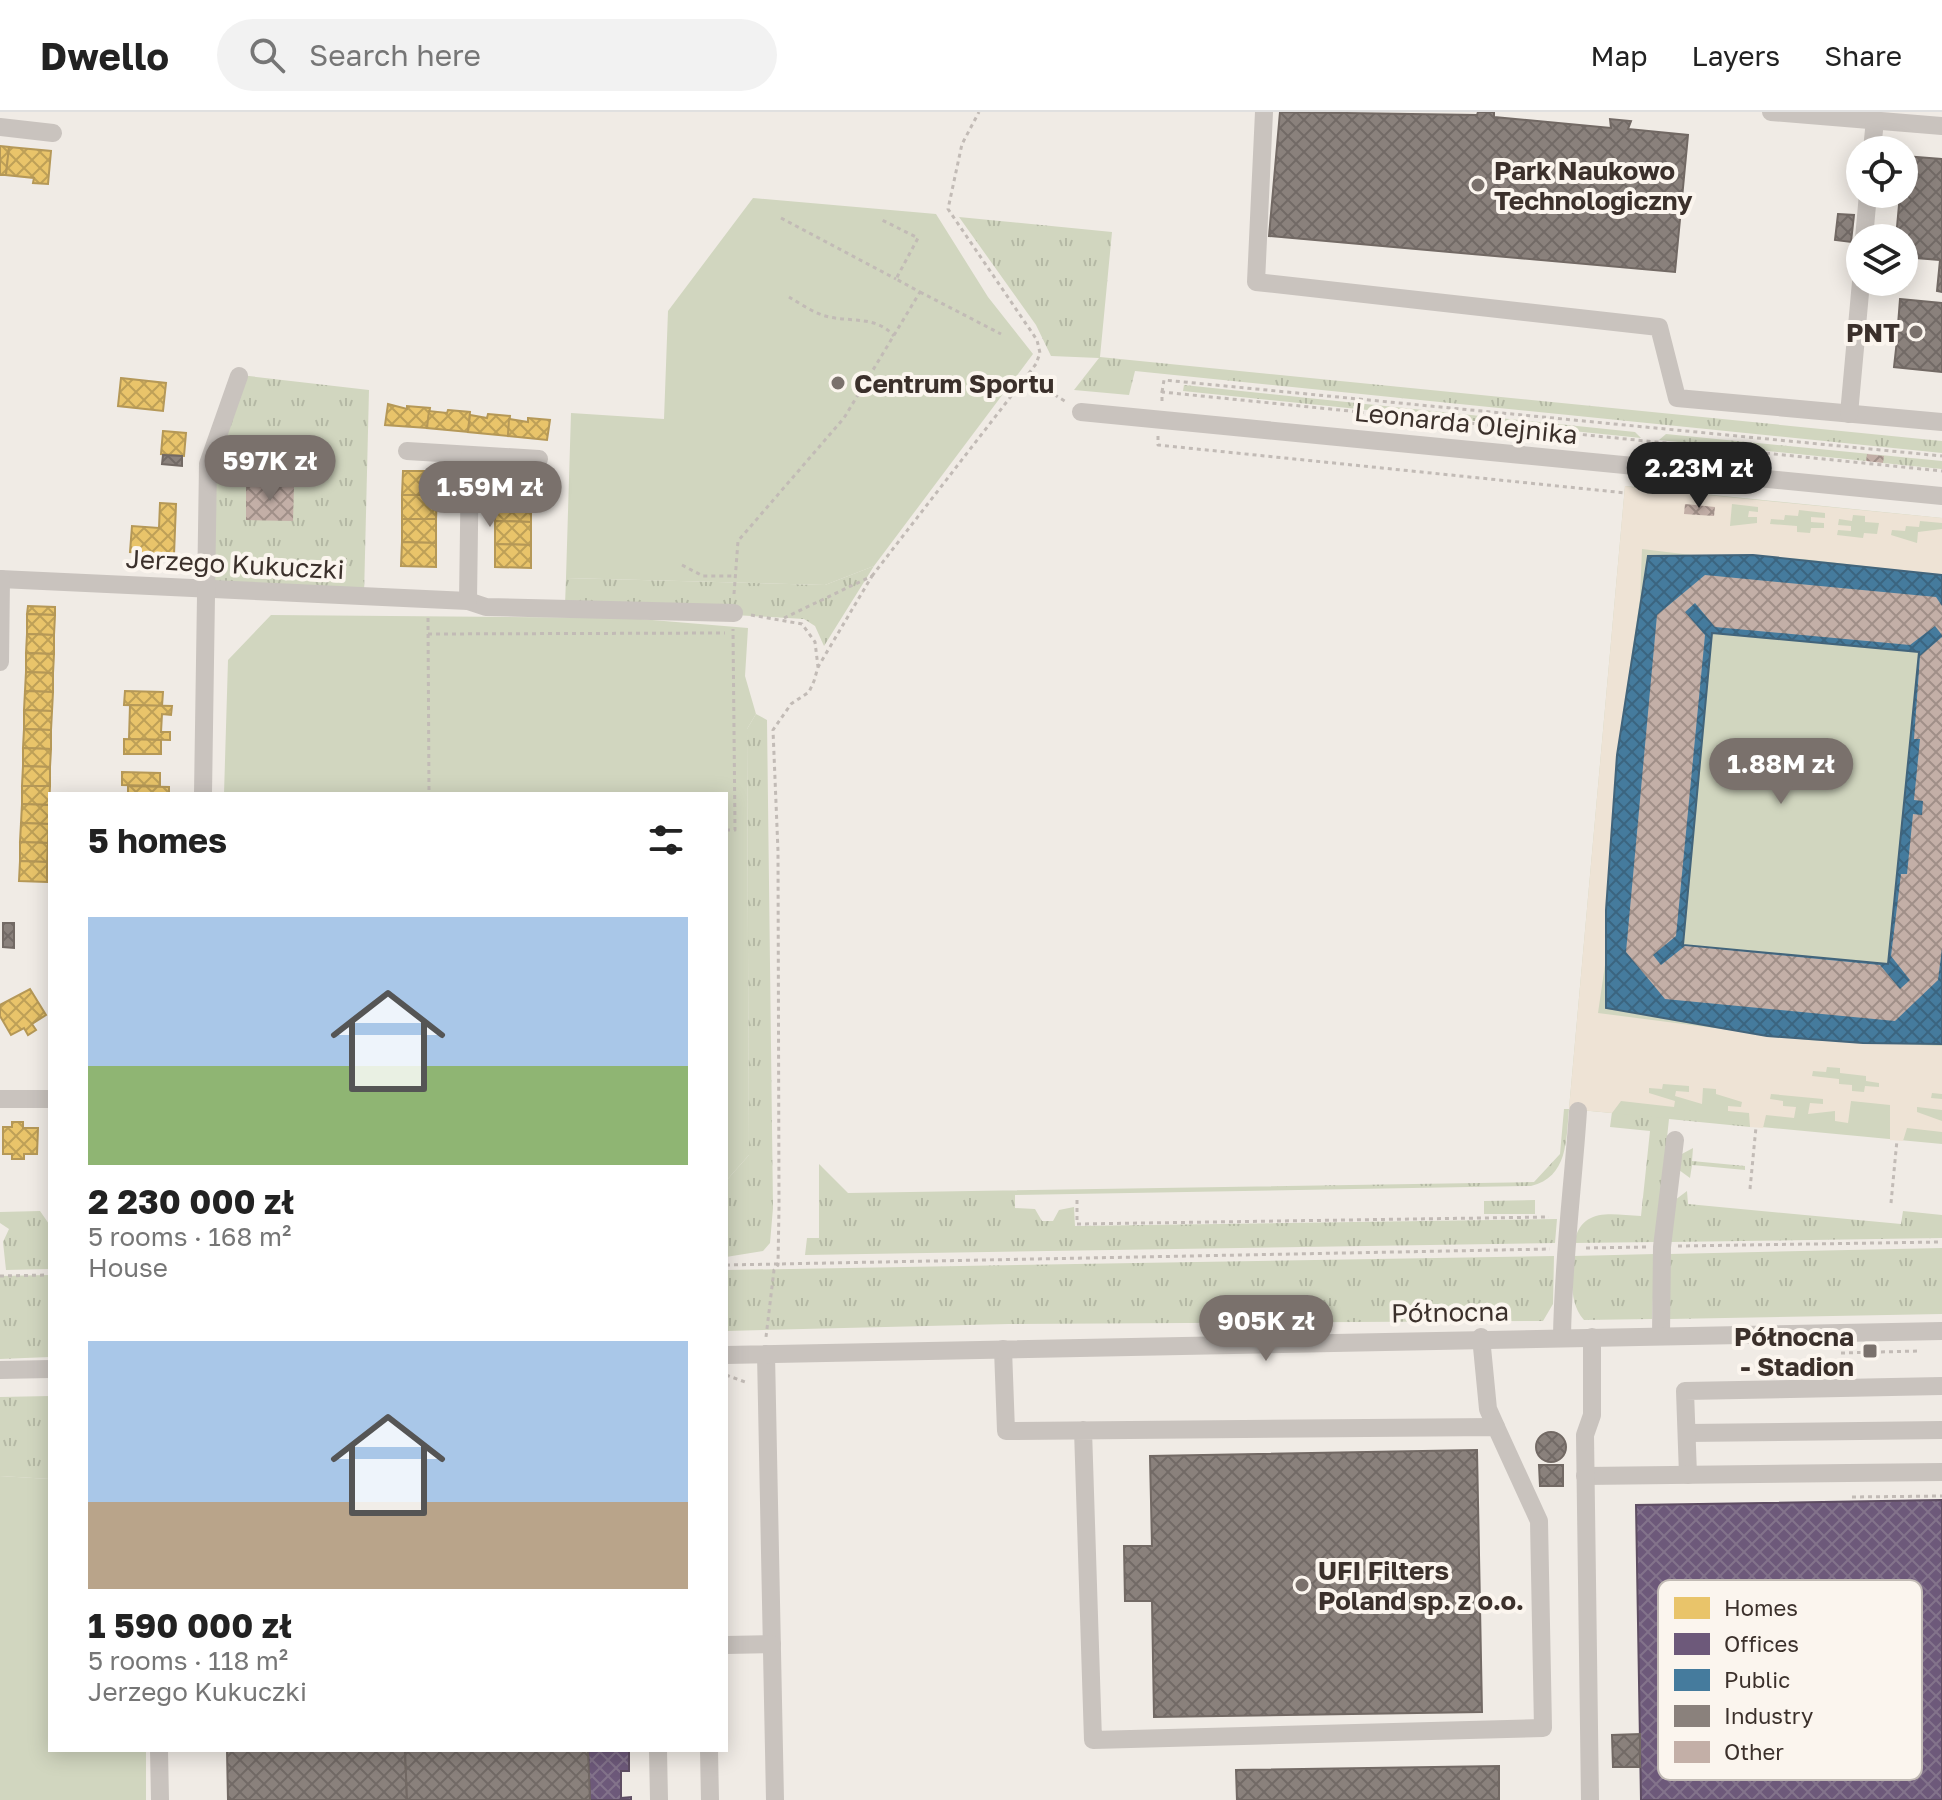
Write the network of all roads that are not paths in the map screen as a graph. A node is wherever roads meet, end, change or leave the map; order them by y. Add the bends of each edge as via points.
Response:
1 (1264, 112) edge
2 (1771, 112) edge
3 (1875, 120) junction
4 (1942, 126) edge
5 (0, 127) edge
6 (53, 133) dead end
7 (1873, 136) edge
8 (1860, 296) edge
9 (239, 376) dead end
10 (1081, 412) road end
11 (1849, 414) junction
12 (1942, 422) edge
13 (407, 451) dead end
14 (470, 456) junction
15 (539, 459) dead end
16 (1942, 496) edge
17 (1, 579) edge
18 (207, 589) junction
19 (468, 601) junction
20 (734, 613) road end
21 (0, 662) edge
22 (203, 792) edge
23 (0, 1099) edge
24 (48, 1099) edge
25 (1578, 1111) dead end
26 (1675, 1140) dead end
27 (1942, 1331) edge
28 (1661, 1336) junction
29 (1481, 1337) junction
30 (1562, 1337) junction
31 (1592, 1337) junction
32 (1003, 1349) junction
33 (766, 1354) junction
34 (728, 1355) edge
35 (48, 1369) edge
36 (0, 1370) edge
37 (1942, 1386) edge
38 (1496, 1427) junction
39 (1083, 1430) junction
40 (1942, 1430) edge
41 (1687, 1433) junction
42 (1942, 1472) edge
43 (1688, 1475) junction
44 (1585, 1476) junction
45 (772, 1644) junction
46 (728, 1645) edge
47 (159, 1752) edge
48 (658, 1752) edge
49 (709, 1752) edge
50 (160, 1800) edge
51 (659, 1800) edge
52 (710, 1800) edge
53 (775, 1800) edge
54 (1590, 1800) edge

1 - 11 street via 1256,282 1659,327 1677,398
2 - 3 street
3 - 4 street
3 - 7 street
5 - 6 street
8 - 11 street
9 - 18 street via 208,464
10 - 16 street, Leonarda Olejnika
11 - 12 street
13 - 14 street
14 - 15 street
14 - 19 street
17 - 18 street, Jerzego Kukuczki
17 - 21 street
18 - 19 street, Jerzego Kukuczki
18 - 22 street
19 - 20 street, Jerzego Kukuczki via 486,607
23 - 24 street
25 - 30 street via 1564,1249
26 - 28 street via 1662,1247
27 - 28 street, Północna
28 - 31 street, Północna
29 - 30 street, Północna
29 - 32 street, Północna
29 - 38 street via 1488,1409
30 - 31 street, Północna
31 - 44 street
32 - 33 street, Północna
32 - 39 street via 1006,1431
33 - 34 street, Północna
33 - 45 street
35 - 36 street
37 - 41 street via 1685,1391
38 - 39 street
38 - 39 street via 1539,1521 1543,1728 1093,1740
40 - 41 street
41 - 43 street
42 - 43 street
43 - 44 street
44 - 54 street
45 - 46 street
45 - 53 street
47 - 50 street
48 - 51 street
49 - 52 street

